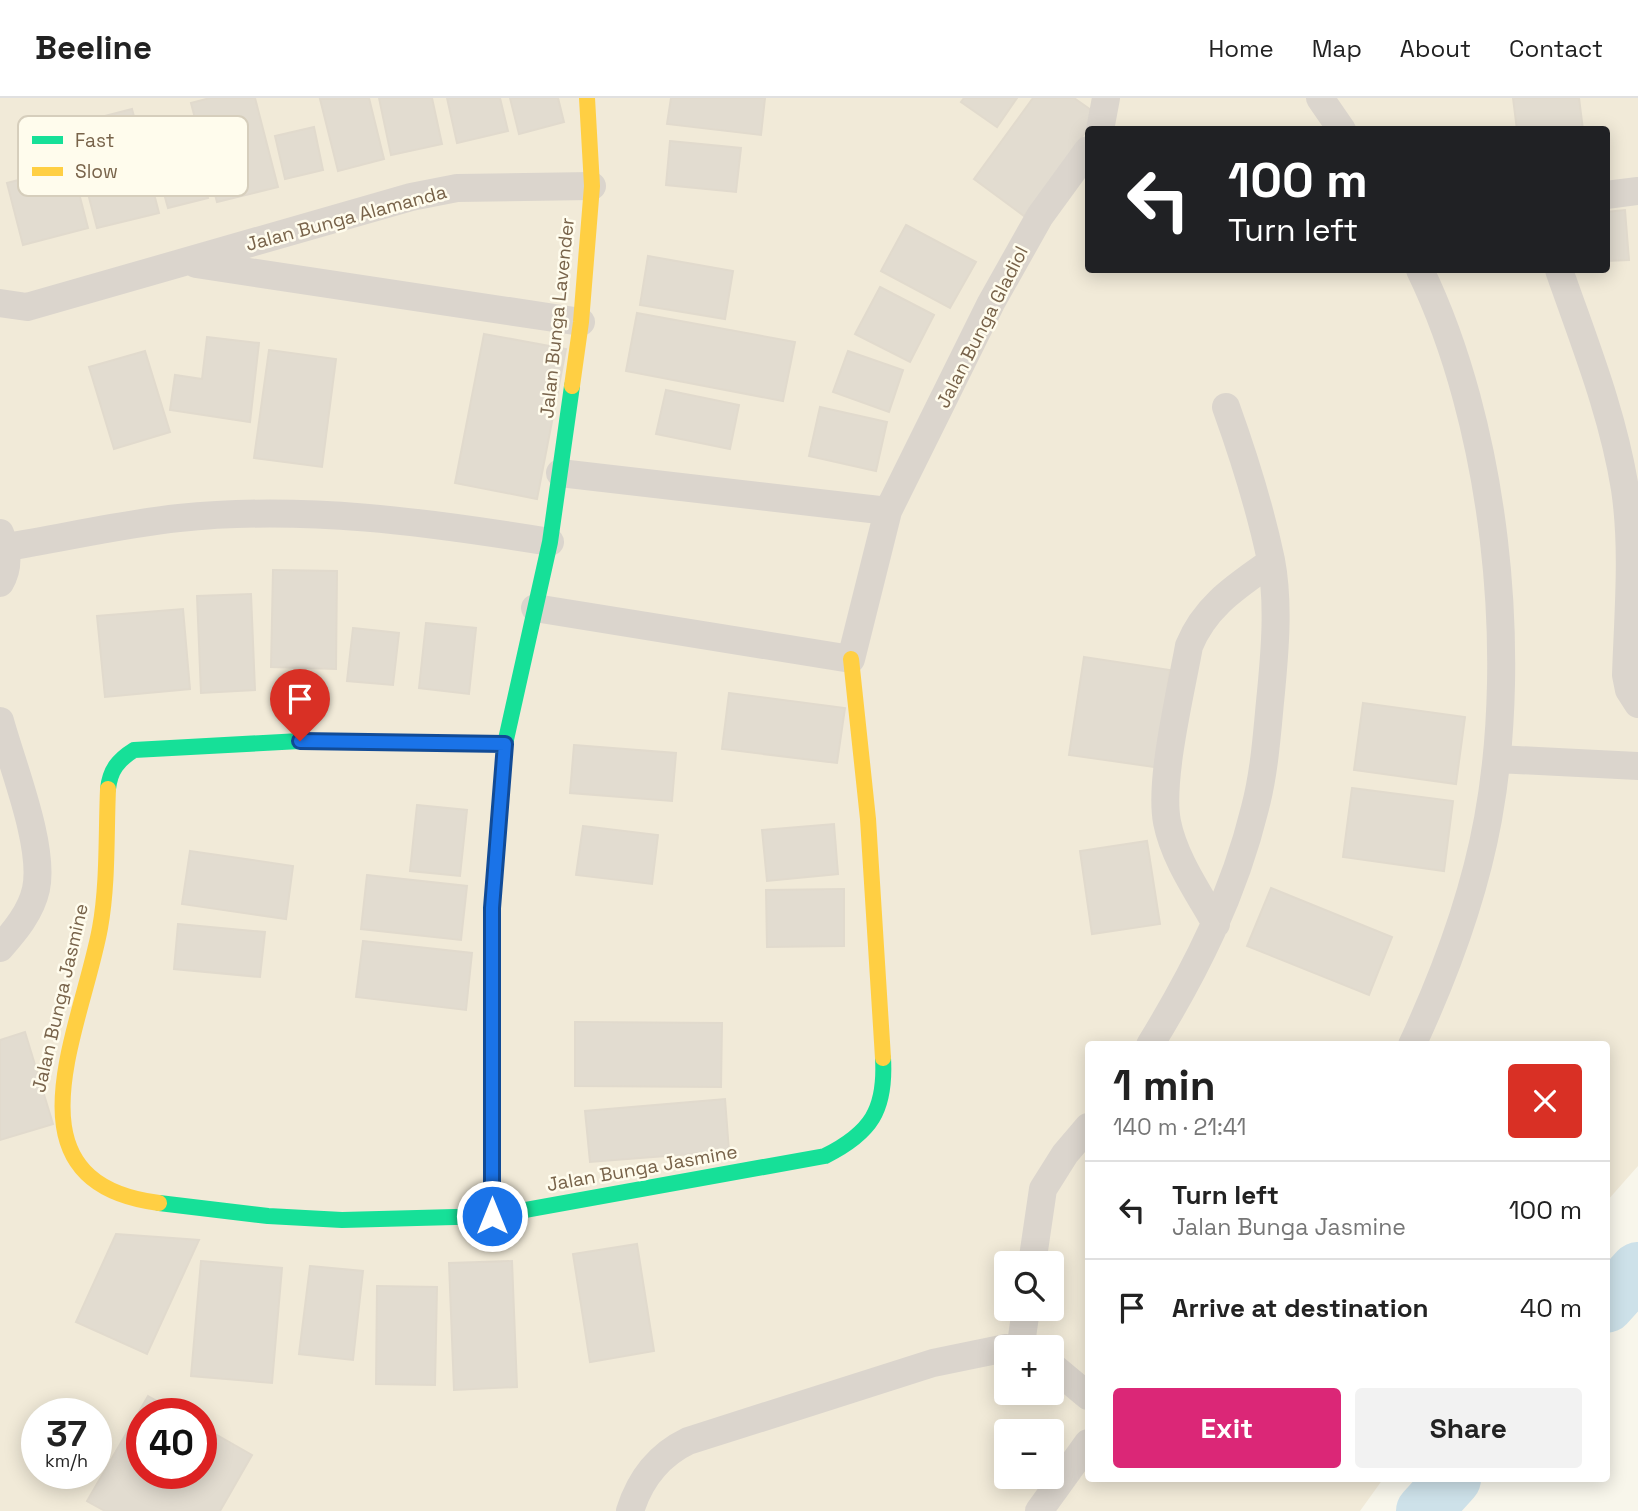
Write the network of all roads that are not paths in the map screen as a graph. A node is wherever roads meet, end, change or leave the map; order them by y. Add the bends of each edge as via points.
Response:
1 (587, 98) edge
2 (1320, 98) edge
3 (1339, 126) edge
4 (1085, 154) edge
5 (592, 186) junction
6 (1638, 191) edge
7 (1610, 194) edge
8 (187, 263) junction
9 (1421, 273) edge
10 (1560, 273) edge
11 (0, 303) edge
12 (581, 322) junction
13 (1226, 407) dead end
14 (560, 473) junction
15 (888, 511) junction
16 (3, 540) edge
17 (550, 542) junction
18 (1271, 562) junction
19 (0, 583) edge
20 (535, 608) junction
21 (851, 659) junction
22 (1638, 704) edge
23 (0, 721) edge
24 (505, 744) junction
25 (1497, 759) junction
26 (1638, 766) edge
27 (1216, 924) junction
28 (0, 948) edge
29 (1152, 1041) edge
30 (1414, 1041) edge
31 (1085, 1131) edge
32 (492, 1216) junction
33 (1034, 1251) edge
34 (994, 1351) edge
35 (1064, 1376) edge
36 (1085, 1394) edge
37 (1085, 1447) edge
38 (630, 1511) edge
39 (1039, 1511) edge

1 - 5 street, Jalan Bunga Lavender
2 - 3 street
4 - 15 street, Jalan Bunga Gladiol via 1040,216 1003,281
5 - 8 street, Jalan Bunga Alamanda via 457,188 411,197
5 - 12 street, Jalan Bunga Lavender
6 - 7 street
8 - 11 street, Jalan Bunga Alamanda via 27,307
8 - 12 street, Jalan Bunga Alamanda
9 - 25 street via 1450,345 1473,423 1488,499 1501,628
10 - 22 street via 1607,408 1625,491 1629,564 1626,676
12 - 14 street, Jalan Bunga Lavender
13 - 18 street via 1247,465
14 - 15 street
14 - 17 street, Jalan Bunga Lavender
15 - 21 street, Jalan Bunga Gladiol
16 - 17 street via 179,518 306,514 425,522
16 - 19 street via 7,563
17 - 20 street, Jalan Bunga Lavender
18 - 27 street via 1275,652 1264,761 1248,834
18 - 27 street via 1220,600 1195,630 1171,754 1167,821 1187,872
20 - 21 street
20 - 24 street, Jalan Bunga Lavender
21 - 32 street, Jalan Bunga Jasmine via 868,819 884,1083 878,1111 857,1141 825,1156
23 - 28 street via 38,856 36,890 20,925
24 - 32 street, Jalan Bunga Lavender via 492,908
24 - 32 street, Jalan Bunga Jasmine via 300,741 134,750 118,760 109,778 100,927 58,1091 56,1122 61,1145 76,1168 99,1186 132,1200 342,1220
25 - 26 street
25 - 30 street via 1488,821 1469,897
27 - 29 street via 1190,980
31 - 33 street via 1043,1189
34 - 38 street via 933,1363 688,1441 660,1458
35 - 36 street
37 - 39 street

